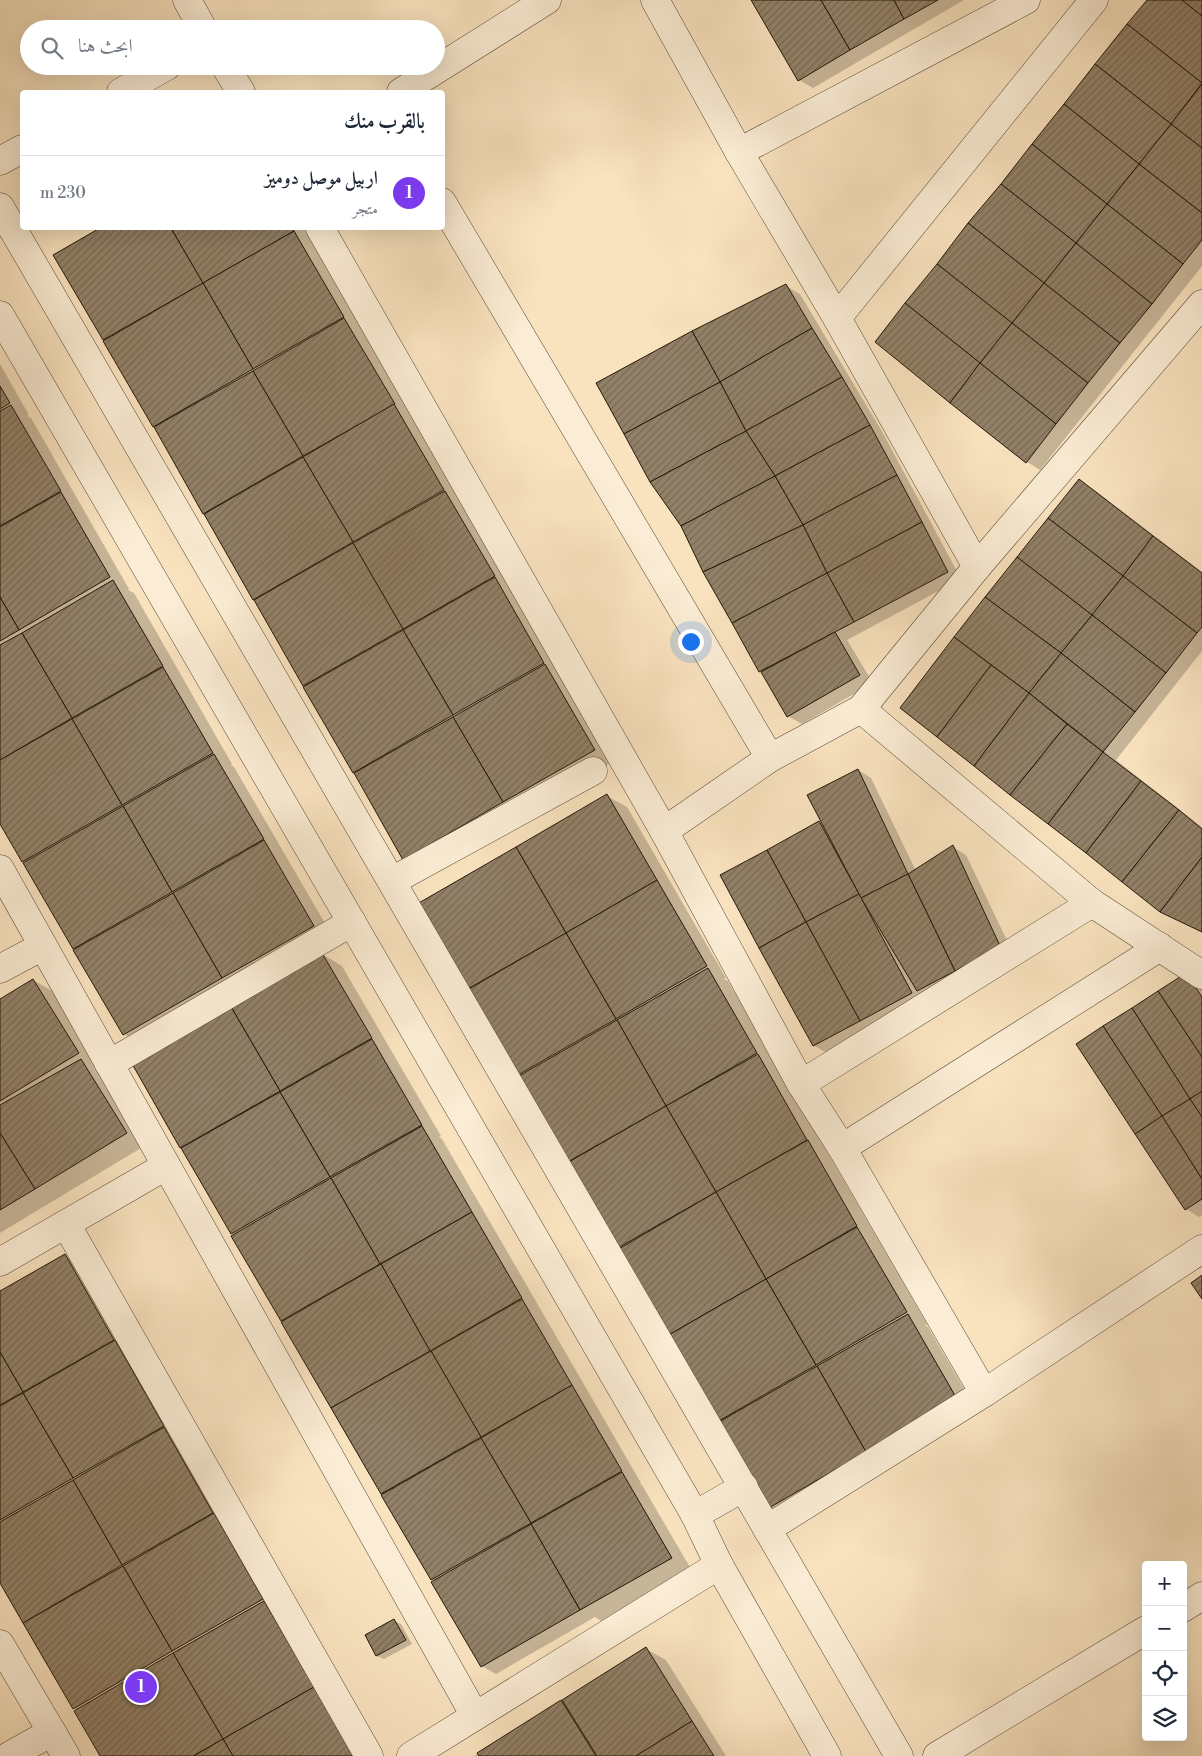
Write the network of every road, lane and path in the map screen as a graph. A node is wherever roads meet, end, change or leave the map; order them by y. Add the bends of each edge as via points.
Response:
1 (187, 0) edge
2 (547, 0) edge
3 (654, 0) edge
4 (1026, 0) edge
5 (1094, 0) edge
6 (198, 20) edge
7 (445, 64) edge
8 (152, 75) edge
9 (231, 75) edge
10 (428, 75) edge
11 (125, 90) edge
12 (240, 90) edge
13 (404, 90) edge
14 (20, 150) edge
15 (739, 152) junction
16 (0, 162) edge
17 (0, 207) edge
18 (445, 207) edge
19 (321, 230) edge
20 (1202, 304) edge
21 (0, 315) edge
22 (837, 318) junction
23 (977, 567) junction
24 (861, 709) junction
25 (770, 758) junction
26 (593, 771) dead end
27 (664, 831) junction
28 (0, 869) edge
29 (392, 881) junction
30 (1092, 903) junction
31 (352, 922) junction
32 (43, 946) junction
33 (1160, 948) junction
34 (0, 969) edge
35 (1202, 975) edge
36 (109, 1064) junction
37 (801, 1084) junction
38 (842, 1148) junction
39 (166, 1166) junction
40 (66, 1224) junction
41 (1202, 1249) edge
42 (0, 1262) edge
43 (984, 1393) junction
44 (744, 1487) junction
45 (694, 1515) junction
46 (768, 1529) junction
47 (719, 1565) junction
48 (1202, 1596) edge
49 (1186, 1606) edge
50 (1142, 1632) edge
51 (0, 1644) edge
52 (475, 1716) junction
53 (52, 1732) junction
54 (9, 1756) edge
55 (66, 1756) edge
56 (369, 1756) edge
57 (411, 1756) edge
58 (827, 1756) edge
59 (899, 1756) edge
60 (937, 1756) edge

1 - 6 street
2 - 7 street
3 - 15 street
4 - 15 street
5 - 22 street
8 - 11 street
9 - 12 street
10 - 13 street
14 - 16 street
15 - 22 street
17 - 29 street
18 - 25 street
19 - 27 street
20 - 23 street
21 - 31 street
22 - 23 street
23 - 24 street
24 - 25 street
24 - 30 street
25 - 27 street
26 - 29 street
27 - 37 street
28 - 32 street
29 - 44 street
30 - 33 street
30 - 37 street
31 - 36 street
31 - 45 street
32 - 34 street
32 - 36 street
33 - 35 street
33 - 38 street
36 - 39 street
37 - 38 street
38 - 43 street
39 - 40 street
39 - 52 street
40 - 42 street
40 - 56 street
41 - 43 street
43 - 46 street
44 - 45 street
44 - 46 street
45 - 47 street
46 - 59 street
47 - 52 street
47 - 58 street
48 - 49 street
50 - 60 street
51 - 53 street
52 - 57 street
53 - 54 street
53 - 55 street

